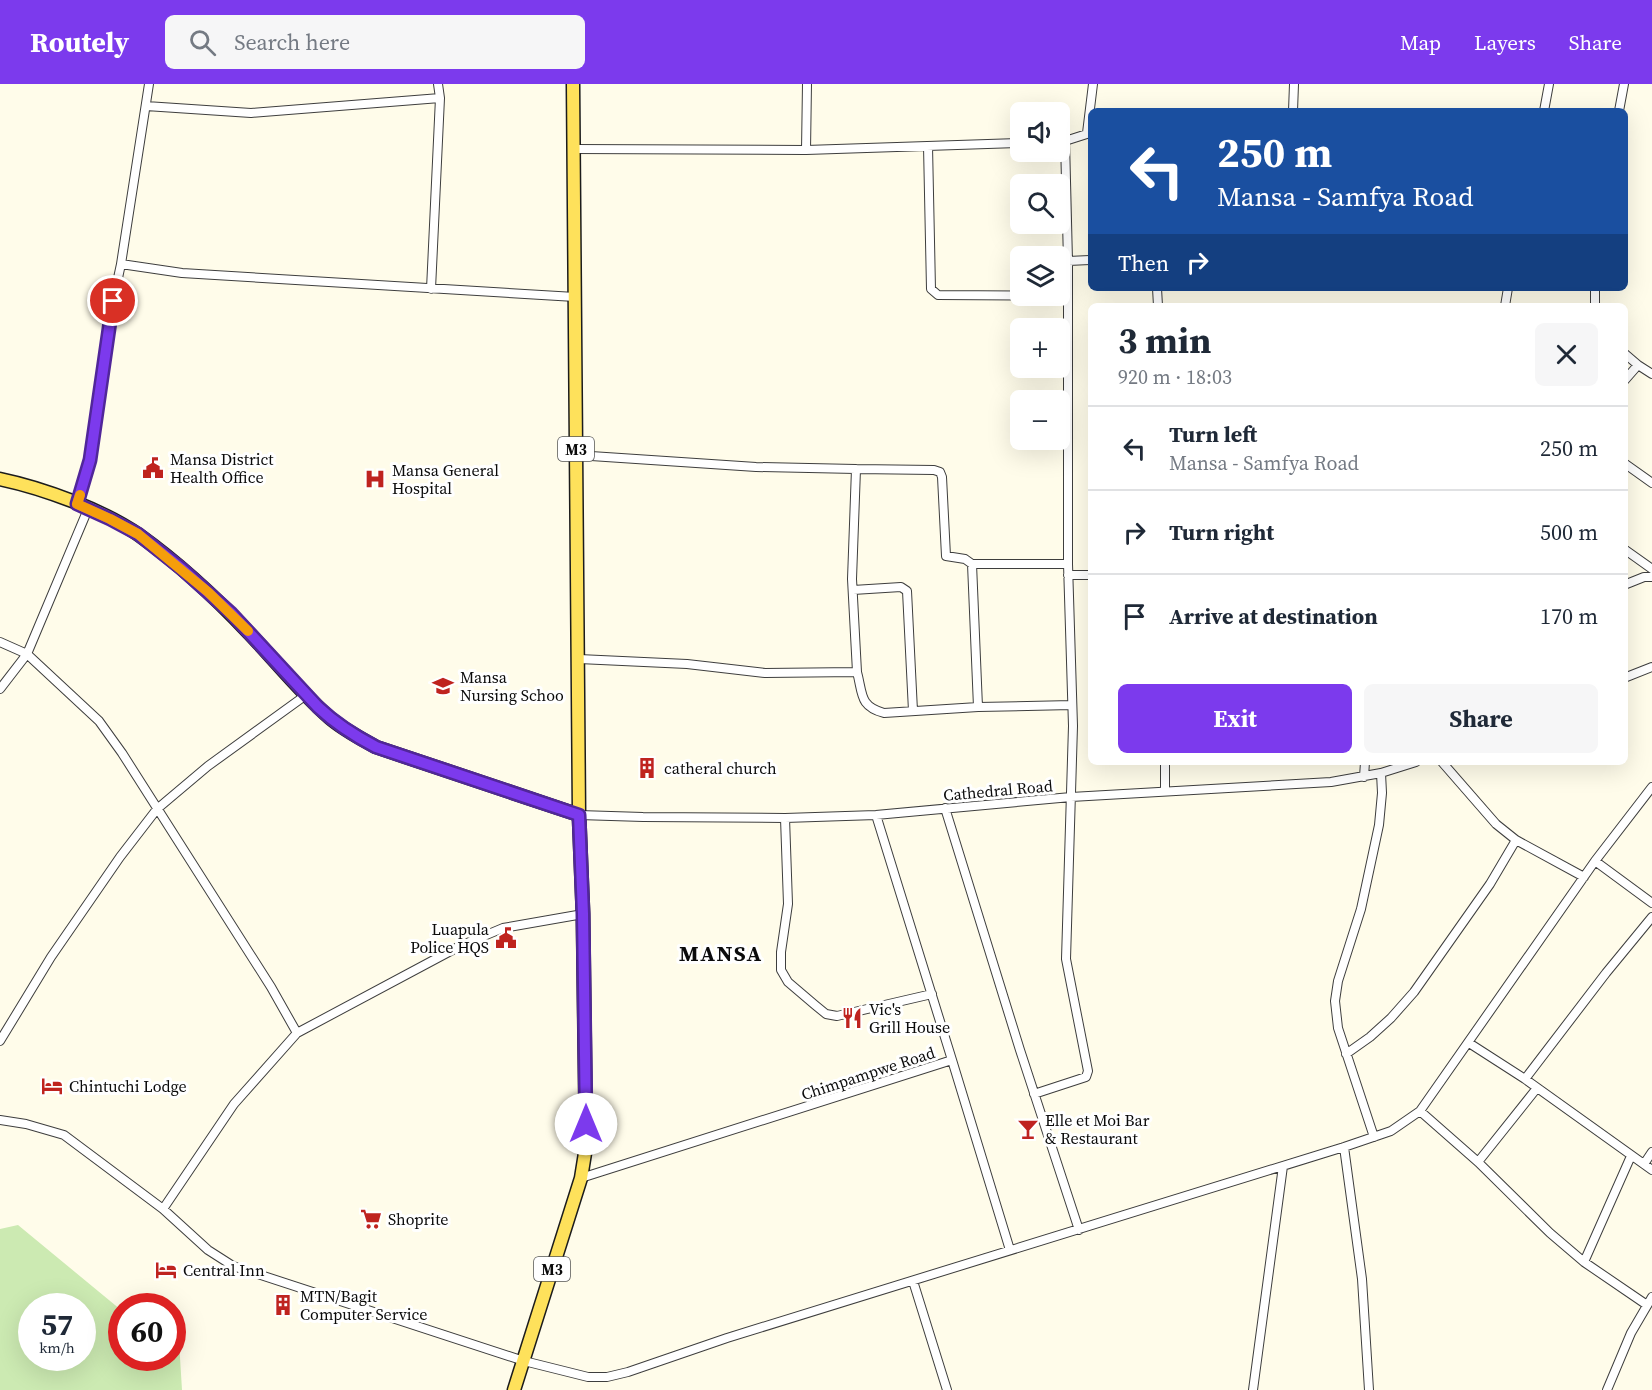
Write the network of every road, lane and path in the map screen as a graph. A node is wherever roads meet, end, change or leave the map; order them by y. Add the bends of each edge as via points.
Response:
1 (149, 84) edge
2 (438, 84) edge
3 (573, 84) edge
4 (807, 84) edge
5 (1093, 84) edge
6 (1294, 84) edge
7 (1549, 84) edge
8 (1624, 84) edge
9 (440, 98) junction
10 (146, 106) junction
11 (1091, 108) edge
12 (1293, 108) edge
13 (1545, 108) edge
14 (1620, 108) edge
15 (1088, 133) edge
16 (1070, 139) edge
17 (1010, 142) edge
18 (928, 146) junction
19 (573, 149) junction
20 (806, 150) junction
21 (1063, 162) edge
22 (1067, 246) edge
23 (1088, 260) edge
24 (1070, 261) edge
25 (121, 264) junction
26 (431, 289) junction
27 (1010, 296) edge
28 (575, 297) junction
29 (1068, 306) edge
30 (1628, 356) edge
31 (1638, 365) junction
32 (1652, 374) edge
33 (1628, 376) edge
34 (576, 455) junction
35 (1628, 466) edge
36 (856, 469) junction
37 (0, 479) edge
38 (1652, 483) edge
39 (83, 506) junction
40 (1628, 552) edge
41 (972, 564) junction
42 (1068, 564) junction
43 (1652, 569) edge
44 (1068, 575) junction
45 (1088, 575) edge
46 (1652, 577) edge
47 (1628, 584) edge
48 (853, 590) junction
49 (0, 642) edge
50 (27, 654) junction
51 (579, 659) junction
52 (1652, 667) edge
53 (857, 672) junction
54 (1628, 676) edge
55 (0, 689) edge
56 (306, 695) junction
57 (1072, 705) junction
58 (978, 707) junction
59 (913, 711) junction
60 (1165, 765) edge
61 (1365, 765) edge
62 (1406, 765) edge
63 (1446, 765) edge
64 (1381, 773) junction
65 (1364, 777) junction
66 (1652, 788) edge
67 (1165, 791) junction
68 (1071, 797) junction
69 (945, 808) junction
70 (157, 809) junction
71 (579, 815) junction
72 (876, 815) junction
73 (785, 818) junction
74 (1516, 840) junction
75 (1595, 861) junction
76 (1584, 877) junction
77 (1652, 903) edge
78 (583, 914) junction
79 (1652, 917) edge
80 (932, 994) junction
81 (297, 1033) junction
82 (0, 1041) edge
83 (1469, 1043) junction
84 (1346, 1054) junction
85 (952, 1060) junction
86 (1525, 1079) junction
87 (1537, 1088) junction
88 (1034, 1094) junction
89 (1420, 1111) junction
90 (0, 1120) edge
91 (1374, 1137) junction
92 (1344, 1147) junction
93 (1652, 1152) edge
94 (1631, 1156) junction
95 (1478, 1162) junction
96 (1644, 1164) junction
97 (1283, 1166) junction
98 (1652, 1170) edge
99 (581, 1178) junction
100 (163, 1209) junction
101 (1079, 1230) junction
102 (1010, 1250) junction
103 (1584, 1262) junction
104 (913, 1281) junction
105 (1652, 1298) edge
106 (1647, 1305) junction
107 (524, 1360) junction
108 (514, 1390) edge
109 (947, 1390) edge
110 (1253, 1390) edge
111 (1369, 1390) edge
112 (1607, 1390) edge

1 - 10 street
2 - 9 street
3 - 19 main road, M3
4 - 20 street
5 - 11 street
6 - 12 street
7 - 13 street
8 - 14 street
9 - 10 street via 251,113
9 - 26 street
10 - 25 street
15 - 16 street
17 - 18 street
18 - 20 street
18 - 27 street via 931,290 938,295
19 - 20 street
19 - 28 main road, M3
21 - 22 street
23 - 24 street
25 - 26 street via 182,273
25 - 39 street via 109,320
26 - 28 street
28 - 34 main road, M3
29 - 42 street
30 - 31 street
31 - 32 street
31 - 33 street
34 - 36 street
34 - 51 main road, M3
35 - 38 street
36 - 41 street via 940,472 944,555
36 - 48 street
37 - 39 main road
39 - 50 street
39 - 56 main road via 138,534 182,569 231,613
40 - 43 street
41 - 42 street
41 - 58 street
42 - 44 street
44 - 45 street
44 - 57 street
46 - 47 street
48 - 53 street
48 - 59 street via 901,587 907,591
49 - 50 street
50 - 55 street
50 - 70 street via 99,721
51 - 53 street via 687,664 765,673
51 - 71 main road, M3
52 - 54 street
53 - 59 street via 869,708 884,713
56 - 70 street via 208,766
56 - 71 main road via 330,718 376,747
57 - 58 street
57 - 68 street
58 - 59 street
60 - 67 street
61 - 65 street
62 - 64 street, Cathedral Road
63 - 74 street via 1496,824
64 - 65 street, Cathedral Road
64 - 84 street via 1379,825 1335,1001
65 - 67 street, Cathedral Road
66 - 75 street
67 - 68 street, Cathedral Road
68 - 69 street, Cathedral Road
68 - 88 street via 1066,959 1087,1074
69 - 72 street, Cathedral Road
69 - 88 street
70 - 81 street
70 - 82 street via 51,957
71 - 73 street, Cathedral Road
71 - 78 main road, M3
72 - 73 street, Cathedral Road
72 - 80 street, Chimpampwe Road
73 - 80 street via 788,904 781,970 788,982 826,1014 837,1016
74 - 76 street
74 - 84 street via 1414,992 1384,1025
75 - 76 street
75 - 77 street
76 - 83 street
78 - 81 street via 503,928 460,945
78 - 99 main road, M3 via 586,1147
79 - 86 street
80 - 85 street, Chimpampwe Road
81 - 100 street via 234,1104
83 - 86 street
83 - 89 street
84 - 91 street
85 - 99 street, Chimpampwe Road
85 - 102 street
86 - 87 street
87 - 94 street
87 - 95 street
88 - 101 street
89 - 91 street via 1391,1131
89 - 95 street
90 - 100 street via 64,1135
91 - 92 street
92 - 97 street
92 - 111 street via 1362,1280
93 - 96 street
94 - 96 street
94 - 103 street
95 - 103 street
96 - 98 street
97 - 101 street
97 - 110 street
99 - 107 main road, M3
100 - 107 street via 208,1250 233,1266
101 - 102 street
102 - 104 street
103 - 106 street
104 - 107 street via 607,1377 588,1377
104 - 109 street
105 - 106 street
106 - 112 street
107 - 108 main road, M3

